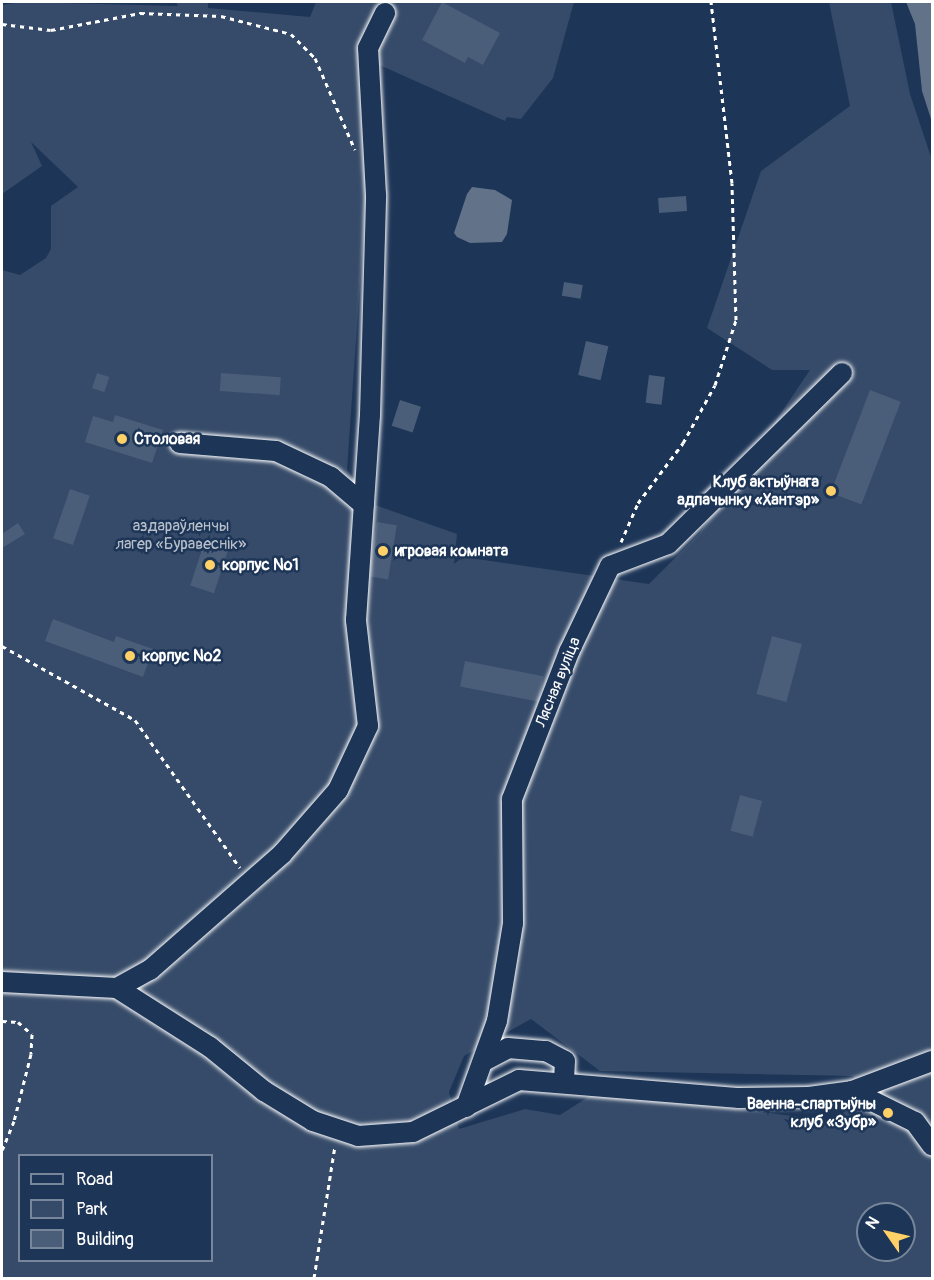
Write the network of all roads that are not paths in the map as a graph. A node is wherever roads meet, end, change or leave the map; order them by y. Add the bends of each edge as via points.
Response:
1 (385, 13) dead end
2 (842, 373) dead end
3 (180, 443) dead end
4 (364, 505) junction
5 (2, 982) edge
6 (117, 988) junction
7 (484, 1061) junction
8 (933, 1061) edge
9 (564, 1081) junction
10 (852, 1091) junction
11 (466, 1107) junction
12 (933, 1145) edge

1 - 4 street via 368,48 376,195
2 - 7 street, Лясная вуліца via 668,544 610,566 569,652 512,799 513,923 497,1021
3 - 4 street via 276,450 331,477
4 - 6 street via 356,620 368,726 338,790 282,854 150,970
5 - 6 street
6 - 11 street via 210,1047 264,1091 313,1120 337,1129 358,1136 413,1132
7 - 9 street via 508,1048 546,1051 565,1061
7 - 11 street
8 - 10 street
9 - 10 street via 739,1098 809,1097
9 - 11 street via 519,1080
10 - 12 street via 915,1122

